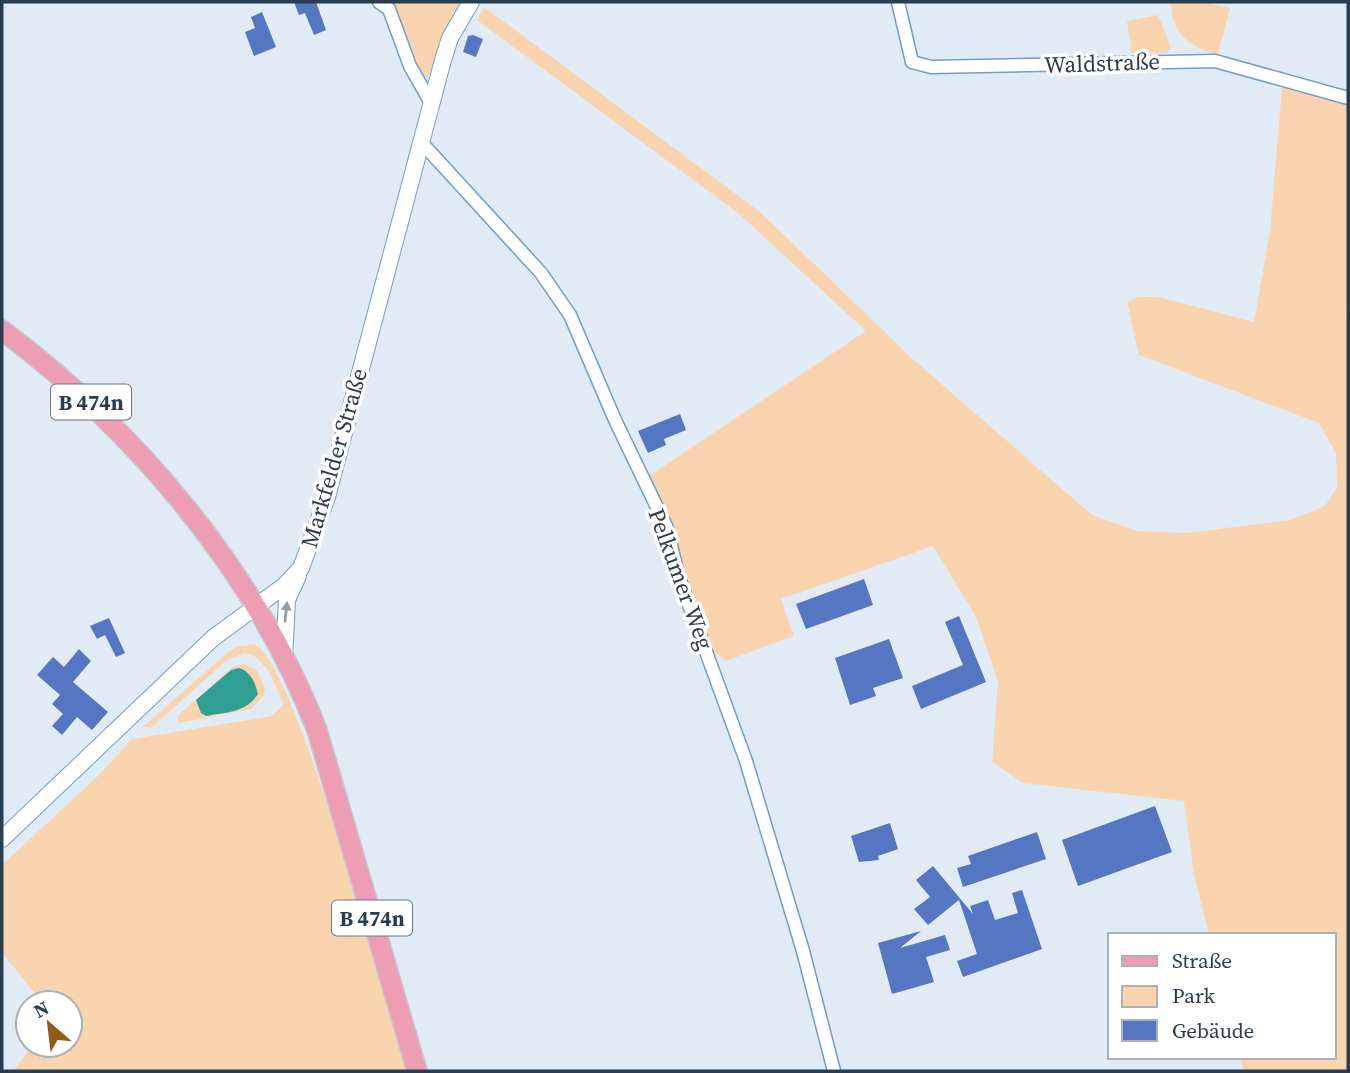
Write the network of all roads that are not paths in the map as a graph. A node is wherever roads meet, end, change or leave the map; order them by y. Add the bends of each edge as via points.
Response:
1 (379, 2) edge
2 (471, 2) edge
3 (898, 2) edge
4 (1348, 98) edge
5 (431, 103) junction
6 (421, 142) junction
7 (2, 330) edge
8 (302, 568) junction
9 (256, 605) junction
10 (284, 659) junction
11 (2, 839) edge
12 (417, 1071) edge
13 (834, 1071) edge

1 - 5 street via 389,9 410,66
2 - 5 street, Markfelder Straße via 450,38
3 - 4 street, Waldstraße via 912,62 931,67 1215,61
5 - 6 street, Markfelder Straße
6 - 8 street, Markfelder Straße via 327,497
6 - 13 street, Pelkumer Weg via 541,273 570,315 667,528 678,575 746,761
7 - 9 main road, B 474n via 97,408 167,488
8 - 9 street, Markfelder Straße
10 -> 8 street via 287,600
9 - 10 main road, B 474n
9 - 11 street, Markfelder Straße via 212,638
10 - 12 main road, B 474n via 317,730

